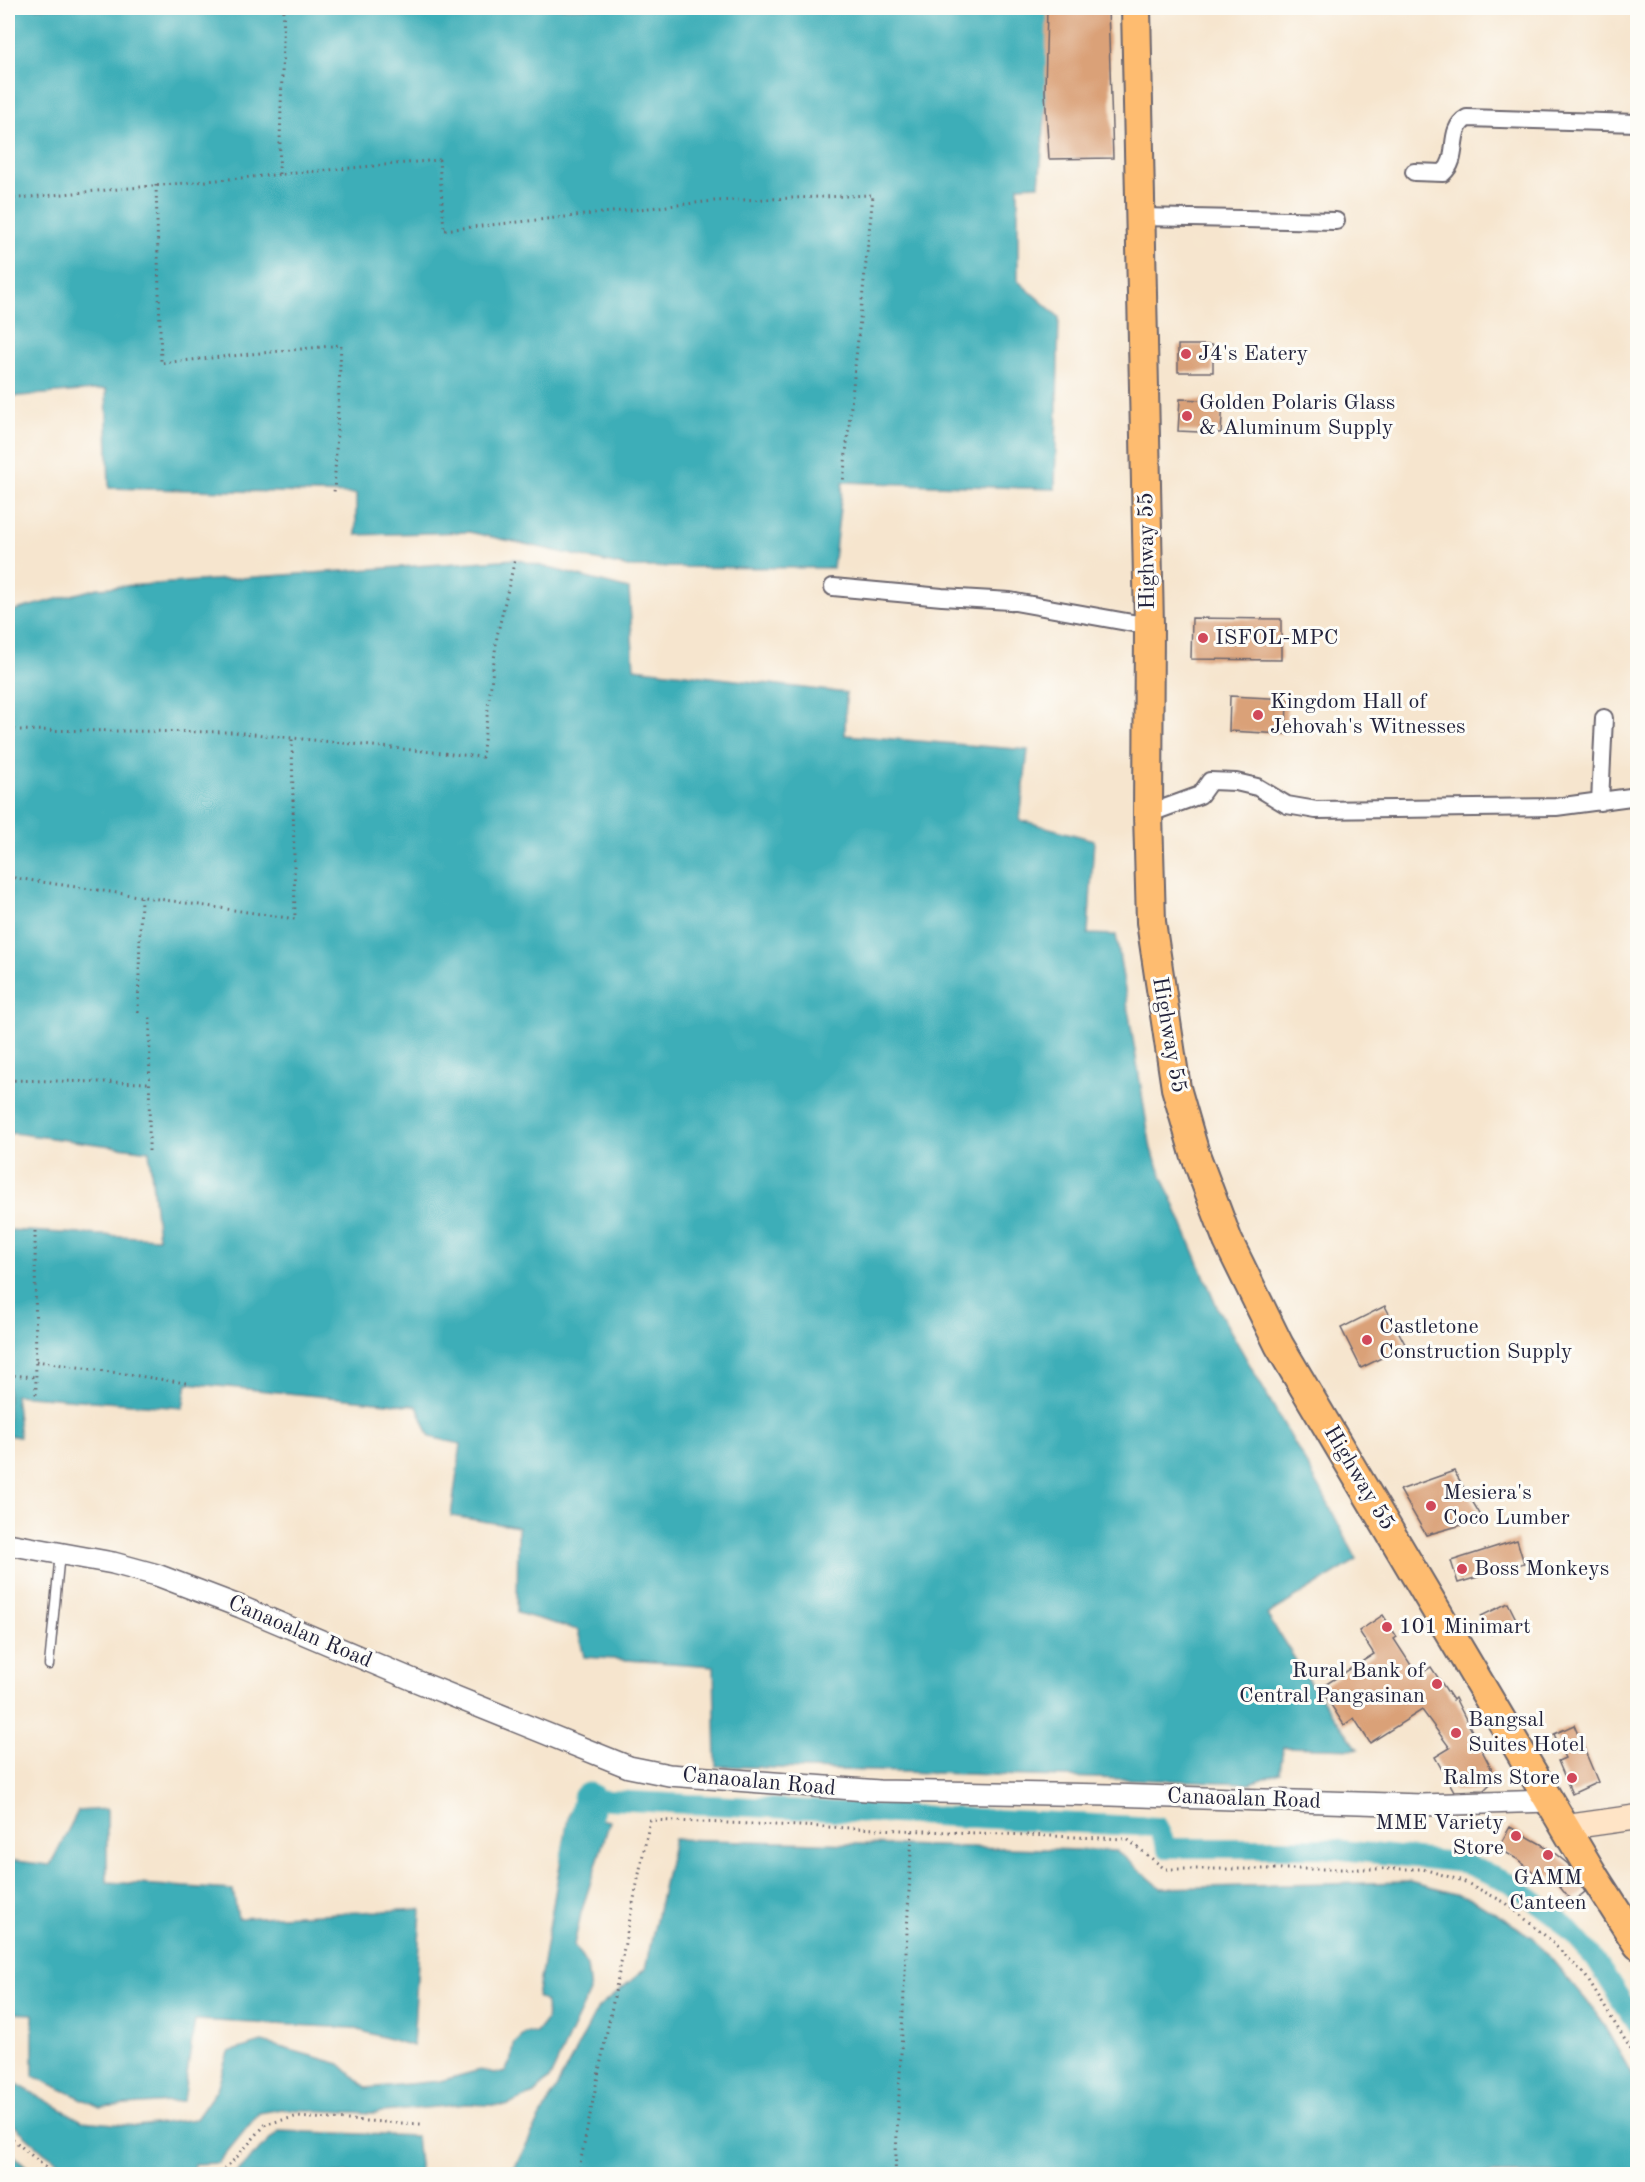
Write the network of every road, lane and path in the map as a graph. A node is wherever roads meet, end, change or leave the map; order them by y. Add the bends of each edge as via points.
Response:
1 (284, 8) edge
2 (1136, 8) edge
3 (1638, 123) edge
4 (1414, 172) dead end
5 (279, 174) junction
6 (156, 185) junction
7 (8, 199) edge
8 (1140, 218) junction
9 (1336, 220) dead end
10 (843, 482) dead end
11 (334, 494) dead end
12 (515, 559) dead end
13 (833, 587) dead end
14 (1149, 626) junction
15 (1604, 718) dead end
16 (8, 730) edge
17 (292, 738) junction
18 (1638, 796) edge
19 (1600, 802) junction
20 (1148, 814) junction
21 (8, 877) edge
22 (141, 896) junction
23 (138, 1012) dead end
24 (150, 1013) dead end
25 (8, 1080) edge
26 (150, 1083) junction
27 (149, 1151) dead end
28 (35, 1231) dead end
29 (36, 1361) junction
30 (8, 1375) edge
31 (36, 1377) junction
32 (186, 1383) dead end
33 (36, 1396) dead end
34 (8, 1544) edge
35 (60, 1553) junction
36 (49, 1665) dead end
37 (1551, 1801) junction
38 (1638, 1817) edge
39 (1566, 1827) junction
40 (912, 1831) junction
41 (1638, 1944) edge
42 (1638, 2061) edge
43 (421, 2124) dead end
44 (8, 2135) edge
45 (53, 2175) edge
46 (213, 2175) edge
47 (578, 2175) edge
48 (895, 2175) edge

1 - 5 path
2 - 8 highway, Highway 55
3 - 4 street via 1467,118 1455,130 1450,168 1443,173
5 - 6 path
5 - 10 path via 439,160 444,230 714,201 873,195
6 - 7 path
6 - 11 path via 161,363 341,345
8 - 9 street
8 - 14 highway, Highway 55
12 - 17 path via 497,636 482,757
13 - 14 street via 1010,601
14 - 20 highway, Highway 55
15 - 19 street
16 - 17 path via 233,732
17 - 22 path via 295,919
18 - 19 street
19 - 20 street via 1556,807 1316,810 1287,805 1257,787 1210,782 1200,795
20 - 37 highway, Highway 55 via 1151,922 1176,1088 1195,1154 1228,1241 1279,1345
21 - 22 path
22 - 23 path
24 - 26 path
25 - 26 path
26 - 27 path
28 - 29 path
29 - 31 path
29 - 32 path
30 - 31 path
31 - 33 path
34 - 35 street, Canaoalan Road
35 - 36 lane
35 - 37 street, Canaoalan Road via 146,1572 191,1587 629,1767 669,1775 879,1791 1422,1805
37 - 39 highway, Highway 55
38 - 39 main road
39 - 41 highway, Highway 55
40 - 42 path via 1128,1839 1165,1869 1423,1869 1462,1881 1506,1903 1585,1975
40 - 47 path via 650,1820
40 - 48 path
43 - 46 path via 295,2117 266,2124 236,2158
44 - 45 path

